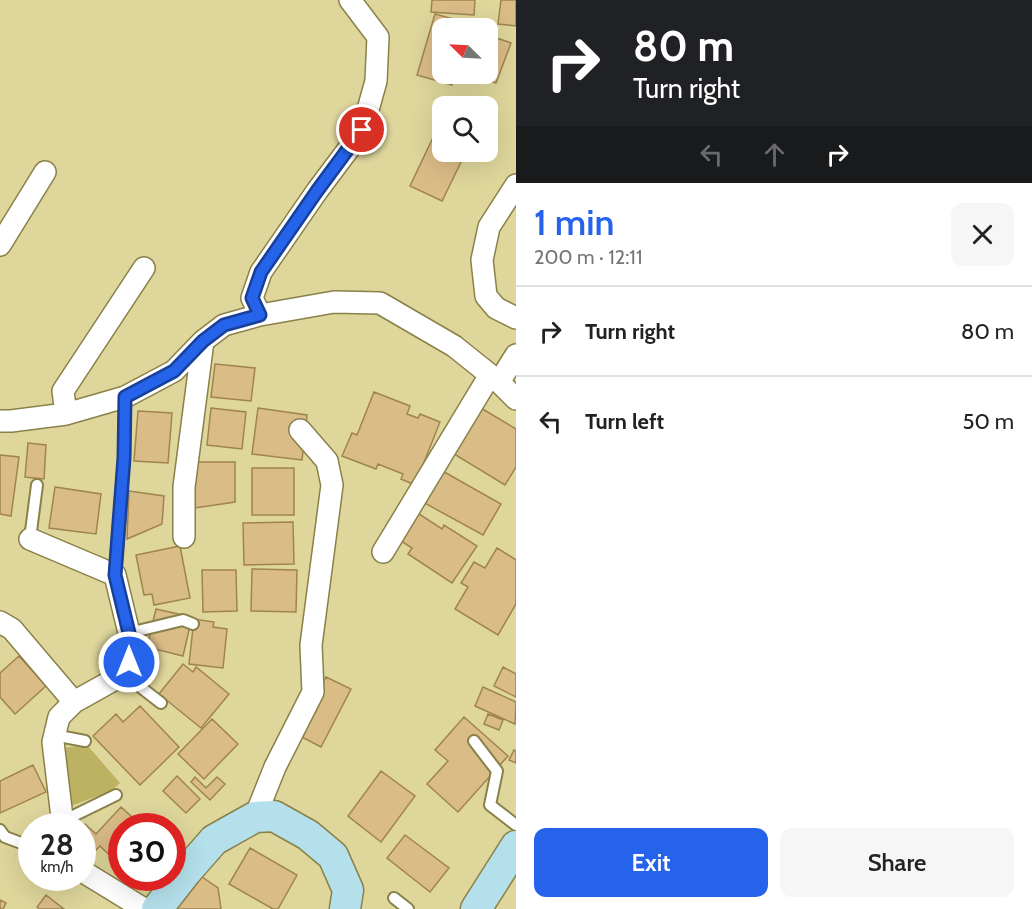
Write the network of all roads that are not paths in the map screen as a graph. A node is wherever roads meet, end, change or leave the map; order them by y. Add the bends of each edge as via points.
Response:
1 (350, 0) edge
2 (45, 172) dead end
3 (516, 184) edge
4 (0, 244) edge
5 (144, 268) dead end
6 (260, 315) junction
7 (516, 318) edge
8 (203, 341) junction
9 (516, 355) edge
10 (494, 378) junction
11 (125, 397) junction
12 (516, 399) edge
13 (66, 414) junction
14 (0, 421) edge
15 (300, 430) dead end
16 (37, 485) dead end
17 (184, 537) dead end
18 (30, 538) joint
19 (383, 552) dead end
20 (115, 575) junction
21 (0, 622) edge
22 (193, 624) dead end
23 (129, 633) junction
24 (121, 672) junction
25 (74, 702) junction
26 (161, 703) dead end
27 (55, 733) junction
28 (85, 741) dead end
29 (474, 741) dead end
30 (116, 795) dead end
31 (61, 813) edge
32 (79, 813) edge
33 (255, 817) junction
34 (516, 825) edge
35 (0, 830) edge
36 (18, 842) edge
37 (516, 846) edge
38 (96, 880) edge
39 (394, 898) dead end
40 (144, 909) edge
41 (157, 909) edge
42 (345, 909) edge
43 (408, 909) edge
44 (476, 909) edge

1 - 6 street via 378,38 376,81 365,121 261,272 252,298
2 - 4 street
3 - 7 street via 489,227 483,260 486,296 496,308
5 - 13 street via 63,391
6 - 8 street via 224,325
6 - 10 street via 334,302 380,303 454,346
8 - 11 street via 174,371
8 - 17 street via 184,487
9 - 10 street
10 - 12 street
10 - 19 street
11 - 13 street
11 - 20 lane
13 - 14 street
15 - 33 street via 327,461 332,485 311,645 313,692
16 - 18 lane
18 - 20 street
20 - 23 street
21 - 25 street via 12,629
22 - 23 lane via 183,620
23 - 24 street via 129,662
24 - 25 street
24 - 26 lane
25 - 27 street via 59,717
27 - 28 lane
27 - 31 street
29 - 34 lane via 497,771 490,805
30 - 32 lane
33 - 41 street via 214,840
33 - 42 street via 274,816 308,835 333,856 348,890
35 - 36 lane
37 - 44 street
38 - 40 street
39 - 43 lane

